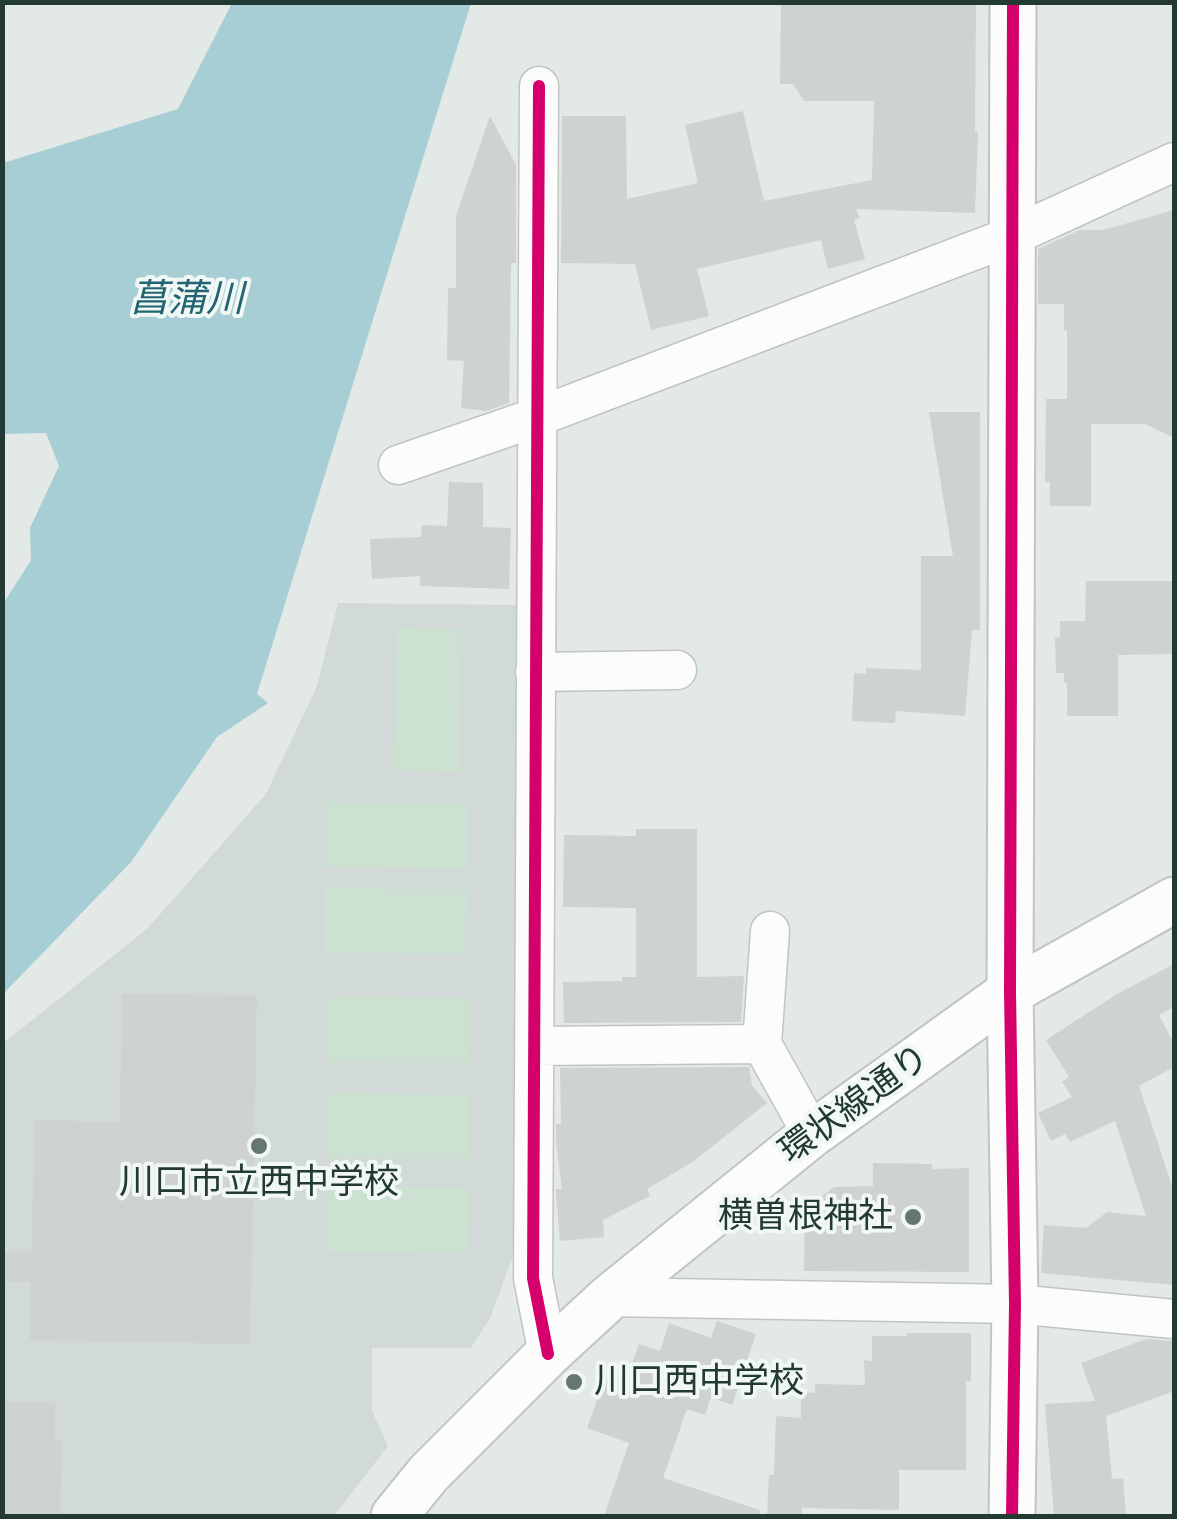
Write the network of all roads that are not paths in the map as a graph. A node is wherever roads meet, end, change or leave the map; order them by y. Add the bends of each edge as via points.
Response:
1 (1014, 3) edge
2 (539, 86) dead end
3 (1174, 162) edge
4 (1012, 236) junction
5 (536, 416) junction
6 (398, 465) dead end
7 (677, 670) dead end
8 (536, 672) junction
9 (1174, 900) edge
10 (770, 932) dead end
11 (1010, 992) junction
12 (762, 1044) junction
13 (534, 1046) junction
14 (812, 1134) junction
15 (610, 1297) junction
16 (1015, 1304) junction
17 (1174, 1319) edge
18 (548, 1354) junction
19 (394, 1516) edge
20 (1012, 1516) edge

1 - 4 street
2 - 5 street
3 - 4 street
4 - 5 street
4 - 11 street
5 - 6 street
5 - 8 street
7 - 8 street
8 - 13 street
9 - 11 street, 環状線通り
10 - 12 street
11 - 14 street, 環状線通り
11 - 16 street
12 - 13 street
12 - 14 street
13 - 18 street via 533,1278
14 - 15 street, 環状線通り
15 - 16 street
15 - 18 street, 環状線通り
16 - 17 street
16 - 20 street
18 - 19 street, 環状線通り

